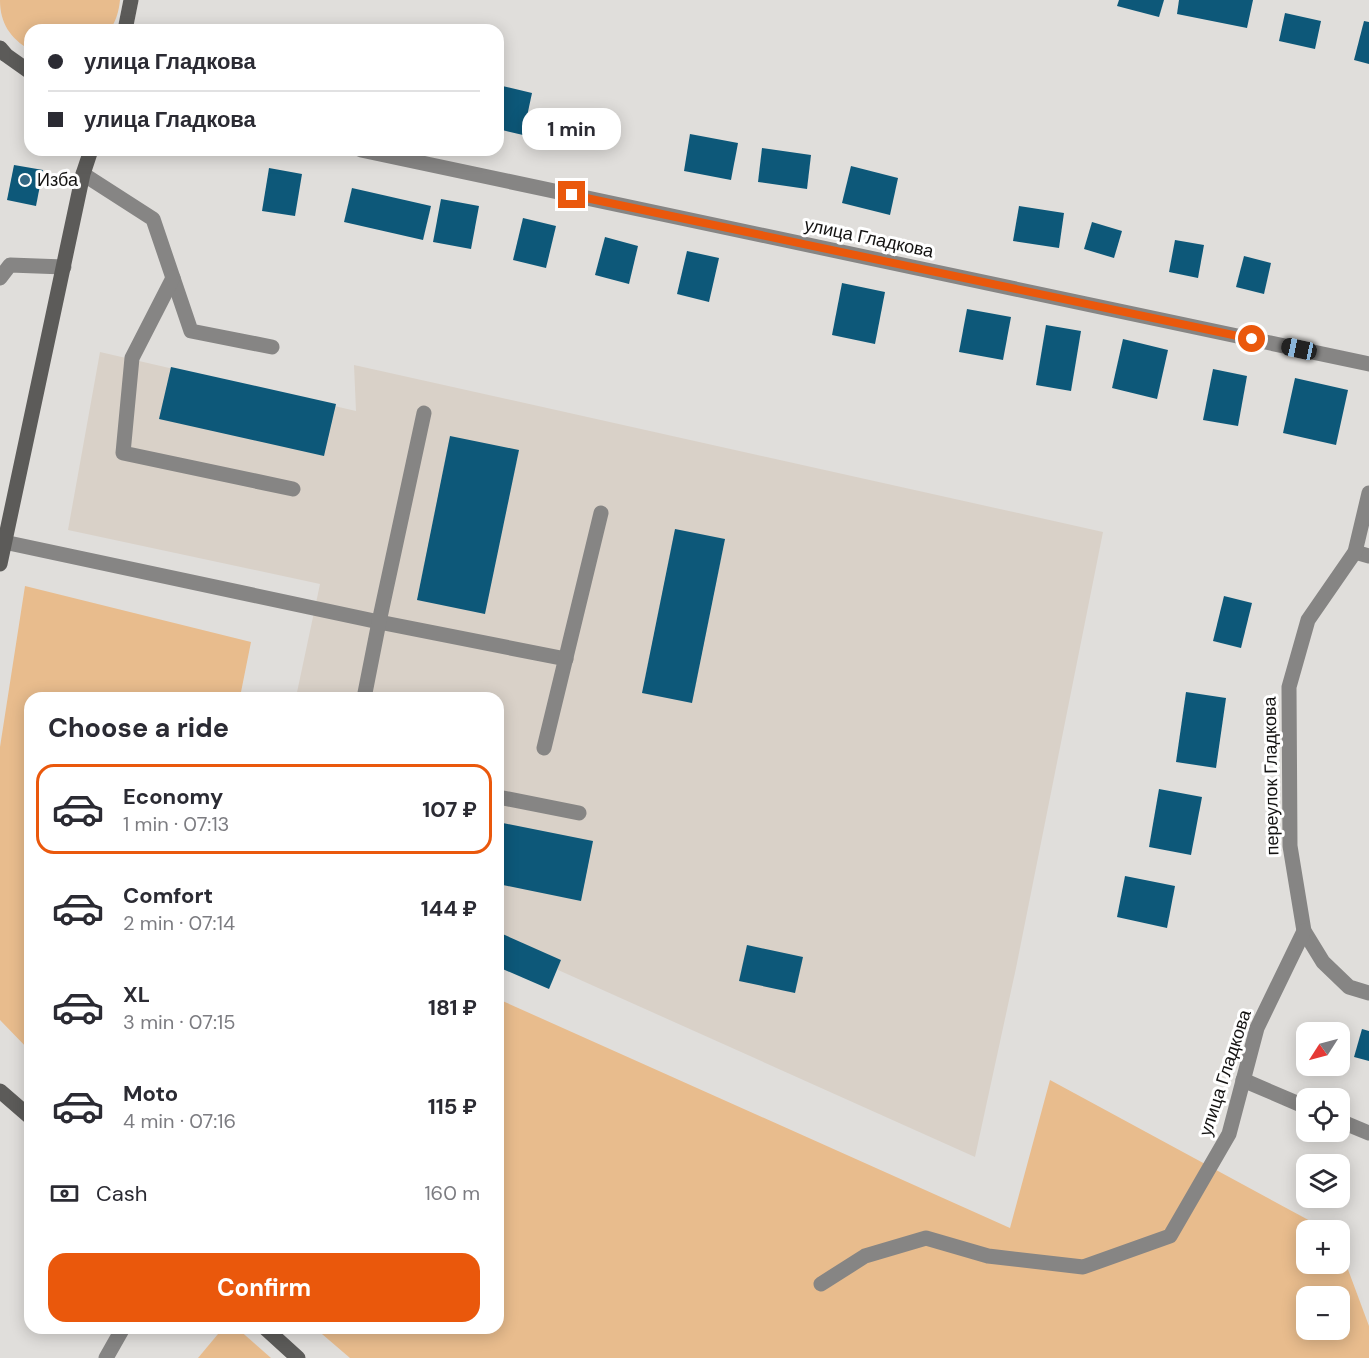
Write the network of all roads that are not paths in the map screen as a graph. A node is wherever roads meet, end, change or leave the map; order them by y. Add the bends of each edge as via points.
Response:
1 (131, 0) edge
2 (126, 24) edge
3 (2, 52) edge
4 (24, 67) edge
5 (84, 156) edge
6 (89, 156) edge
7 (389, 156) edge
8 (83, 174) junction
9 (5, 264) edge
10 (64, 267) junction
11 (0, 278) edge
12 (173, 278) junction
13 (272, 347) dead end
14 (1369, 364) edge
15 (424, 413) dead end
16 (293, 489) dead end
17 (1369, 494) edge
18 (601, 513) dead end
19 (4, 542) junction
20 (1362, 554) edge
21 (0, 564) edge
22 (379, 622) junction
23 (566, 659) junction
24 (365, 692) edge
25 (544, 748) dead end
26 (504, 798) edge
27 (579, 813) dead end
28 (1304, 931) junction
29 (1369, 993) edge
30 (1243, 1080) junction
31 (0, 1091) edge
32 (1296, 1103) edge
33 (24, 1112) edge
34 (1350, 1124) edge
35 (1369, 1133) edge
36 (821, 1284) dead end
37 (120, 1334) edge
38 (272, 1334) edge
39 (106, 1358) edge
40 (298, 1358) edge

1 - 2 street
3 - 4 street
5 - 8 street
6 - 8 street
7 - 14 street, улица Гладкова
8 - 10 street
8 - 12 street via 153,219
9 - 10 street
9 - 11 street
10 - 19 street
12 - 13 street via 191,331
12 - 16 street via 132,358 123,453
15 - 22 street
17 - 20 street, переулок Гладкова
18 - 23 street
19 - 21 street
19 - 22 street
20 - 28 street, переулок Гладкова via 1308,620 1289,687 1290,846
22 - 23 street
22 - 24 street
23 - 25 street
26 - 27 street
28 - 29 street via 1323,962 1349,987
28 - 30 street, улица Гладкова via 1257,1028
30 - 32 street
30 - 36 street, улица Гладкова via 1229,1134 1170,1236 1083,1267 988,1256 926,1238 865,1256
31 - 33 street
34 - 35 street
37 - 39 street
38 - 40 street

